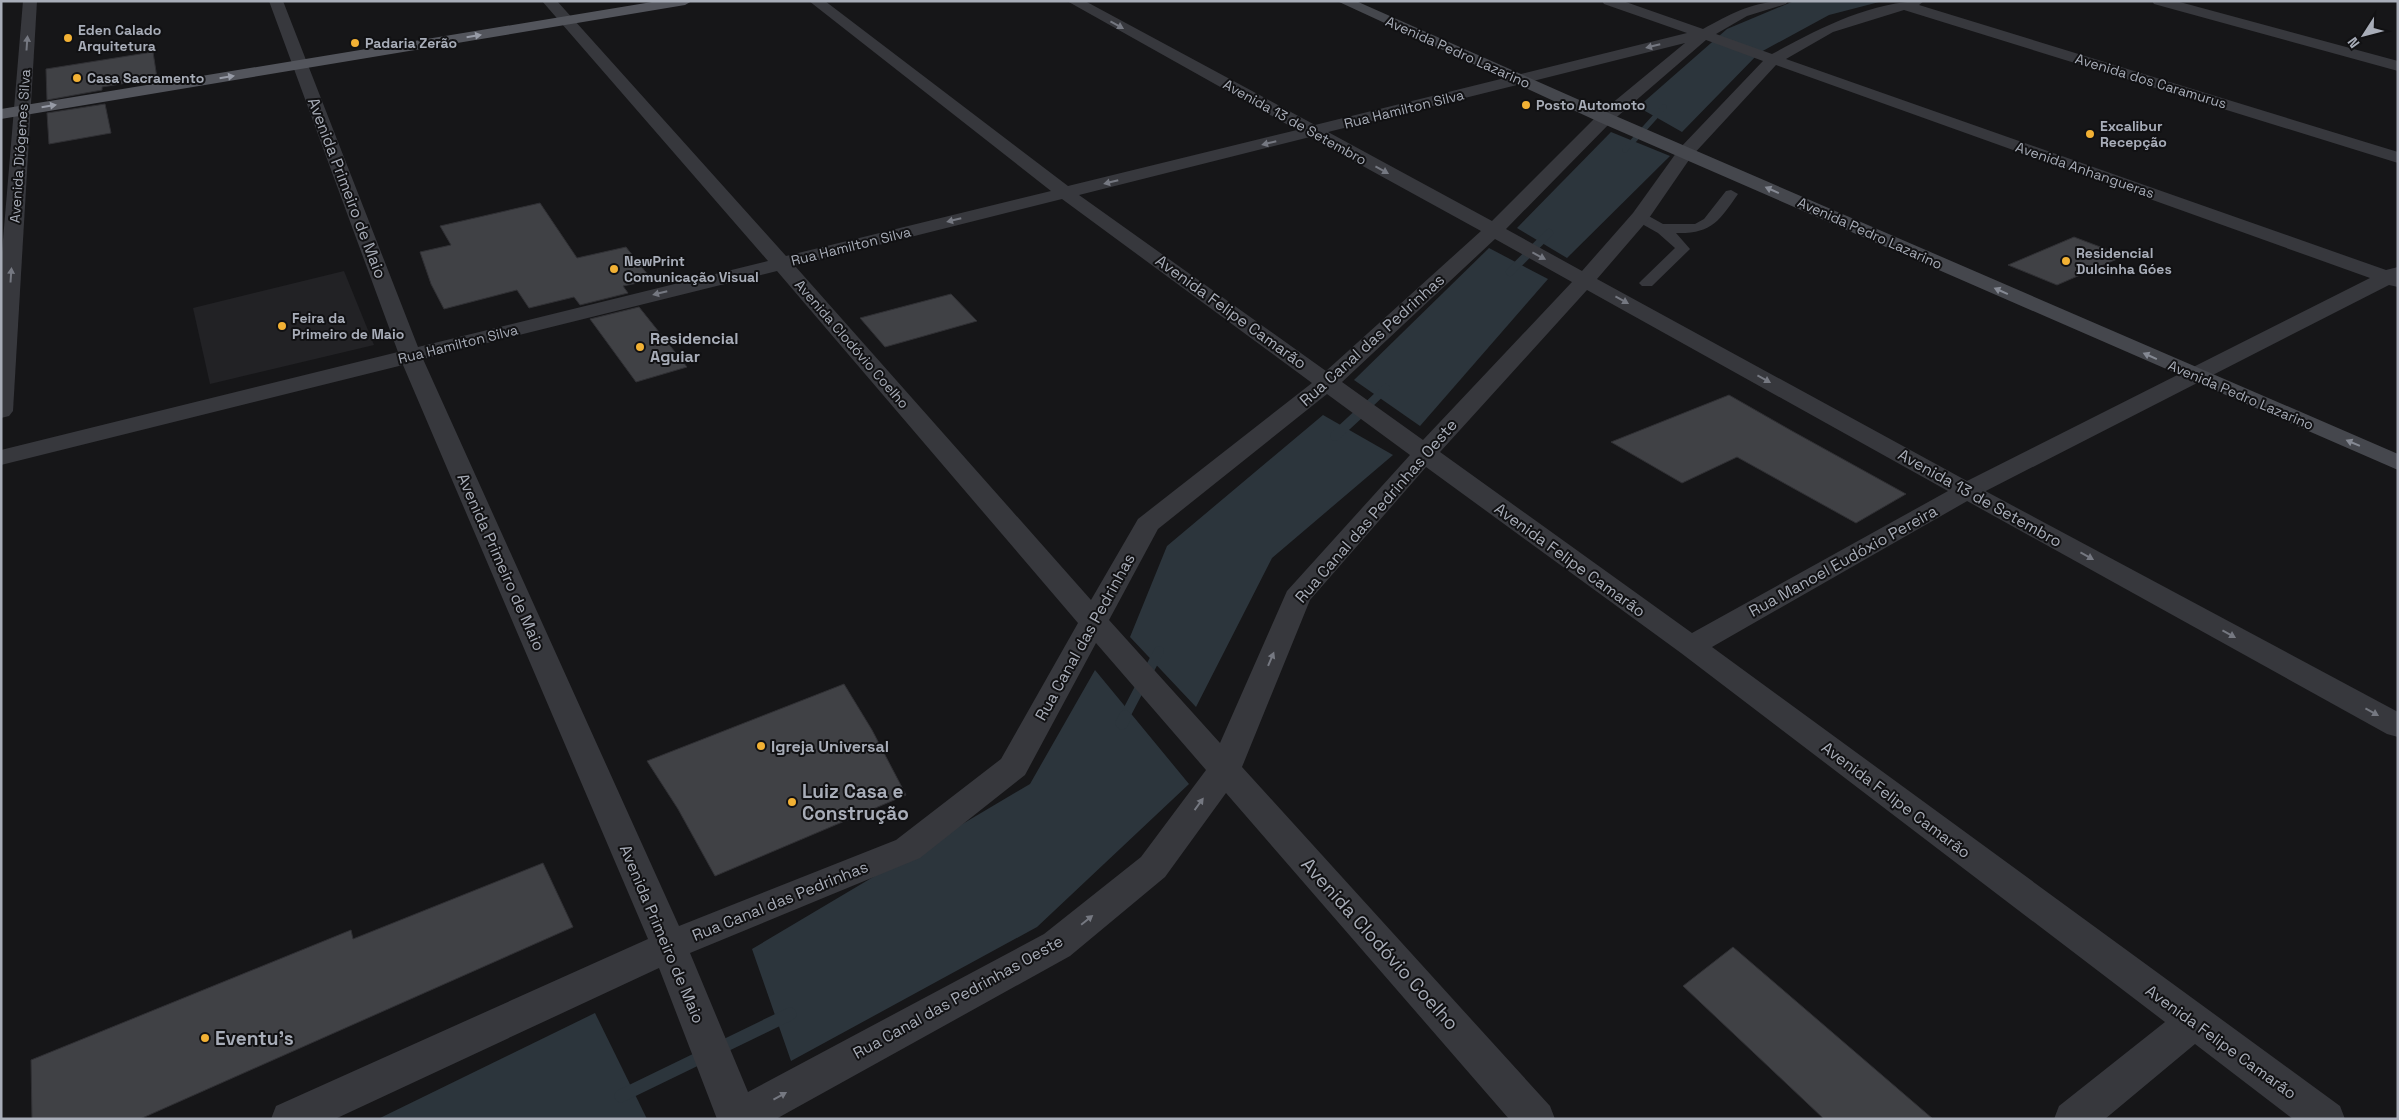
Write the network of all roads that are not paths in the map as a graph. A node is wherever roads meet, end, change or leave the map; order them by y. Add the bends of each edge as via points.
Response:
1 (30, 1) edge
2 (276, 1) edge
3 (549, 1) edge
4 (685, 1) edge
5 (816, 1) edge
6 (1074, 1) edge
7 (1344, 1) edge
8 (1610, 1) edge
9 (1781, 1) edge
10 (2159, 1) edge
11 (1910, 3) edge
12 (566, 21) junction
13 (1705, 36) junction
14 (1768, 58) junction
15 (301, 65) junction
16 (2398, 66) edge
17 (1520, 80) junction
18 (23, 111) junction
19 (1, 114) edge
20 (1605, 118) junction
21 (1314, 132) junction
22 (1686, 153) junction
23 (2398, 158) edge
24 (1065, 193) junction
25 (1731, 194) dead end
26 (1640, 217) junction
27 (1661, 228) junction
28 (1493, 231) junction
29 (781, 263) junction
30 (1575, 274) junction
31 (2394, 277) edge
32 (1647, 283) dead end
33 (411, 356) junction
34 (2195, 375) junction
35 (1335, 388) junction
36 (1, 411) edge
37 (1416, 449) junction
38 (1, 458) edge
39 (2398, 463) edge
40 (1967, 491) junction
41 (1093, 621) junction
42 (1690, 646) junction
43 (2398, 726) edge
44 (1216, 759) junction
45 (669, 946) junction
46 (2194, 1022) junction
47 (735, 1110) edge
48 (291, 1119) edge
49 (1535, 1119) edge
50 (2074, 1119) edge
51 (2325, 1119) edge

18 -> 1 street, Avenida Diógenes Silva
2 - 15 street, Avenida Primeiro de Maio
3 - 12 street, Avenida Clodóvio Coelho
4 - 12 main road
5 - 24 street, Avenida Felipe Camarão
6 -> 21 street, Avenida 13 de Setembro
7 - 17 main road, Avenida Pedro Lazarino
8 - 13 street
9 - 13 street, Rua Canal das Pedrinhas via 1742,13
10 - 16 street
11 - 14 street via 1828,28
11 - 23 street, Avenida dos Caramurus
15 -> 12 main road
12 - 29 street, Avenida Clodóvio Coelho
13 - 14 street, Avenida Anhangueras
13 -> 17 street, Rua Hamilton Silva
13 - 20 street, Rua Canal das Pedrinhas
14 - 22 street
14 - 31 street, Avenida Anhangueras
18 -> 15 main road
15 - 33 street, Avenida Primeiro de Maio
17 - 20 main road, Avenida Pedro Lazarino
17 - 21 street, Rua Hamilton Silva
18 - 19 main road
36 -> 18 street, Avenida Diógenes Silva
20 - 22 main road, Avenida Pedro Lazarino
20 - 28 street, Rua Canal das Pedrinhas
21 -> 24 street, Rua Hamilton Silva
21 -> 28 street, Avenida 13 de Setembro
22 - 26 street
34 -> 22 main road, Avenida Pedro Lazarino
24 -> 29 street, Rua Hamilton Silva
24 - 35 street, Avenida Felipe Camarão
25 - 27 lane via 1708,225 1701,228
26 - 27 lane
26 - 30 street
27 - 32 lane via 1683,249
28 -> 30 street, Avenida 13 de Setembro
28 - 35 street, Rua Canal das Pedrinhas
29 -> 33 street, Rua Hamilton Silva
29 - 41 street, Avenida Clodóvio Coelho
30 - 37 street, Rua Canal das Pedrinhas Oeste
30 -> 40 street, Avenida 13 de Setembro
31 - 34 street, Rua Manoel Eudóxio Pereira
33 - 38 street, Rua Hamilton Silva
33 - 45 street, Avenida Primeiro de Maio
39 -> 34 main road, Avenida Pedro Lazarino
34 - 40 street, Rua Manoel Eudóxio Pereira
35 - 37 street, Avenida Felipe Camarão
35 - 41 street, Rua Canal das Pedrinhas via 1147,525
37 - 42 street, Avenida Felipe Camarão
44 -> 37 street, Rua Canal das Pedrinhas Oeste via 1297,598
40 - 42 street, Rua Manoel Eudóxio Pereira
40 -> 43 street, Avenida 13 de Setembro
41 - 44 street, Avenida Clodóvio Coelho
41 - 45 street, Rua Canal das Pedrinhas via 1013,767 908,849
42 - 46 street, Avenida Felipe Camarão
47 -> 44 street, Rua Canal das Pedrinhas Oeste via 1057,945 1153,867
44 - 49 street, Avenida Clodóvio Coelho
45 - 47 street, Avenida Primeiro de Maio
45 - 48 street, Rua Canal das Pedrinhas
46 - 50 street
46 - 51 street, Avenida Felipe Camarão

